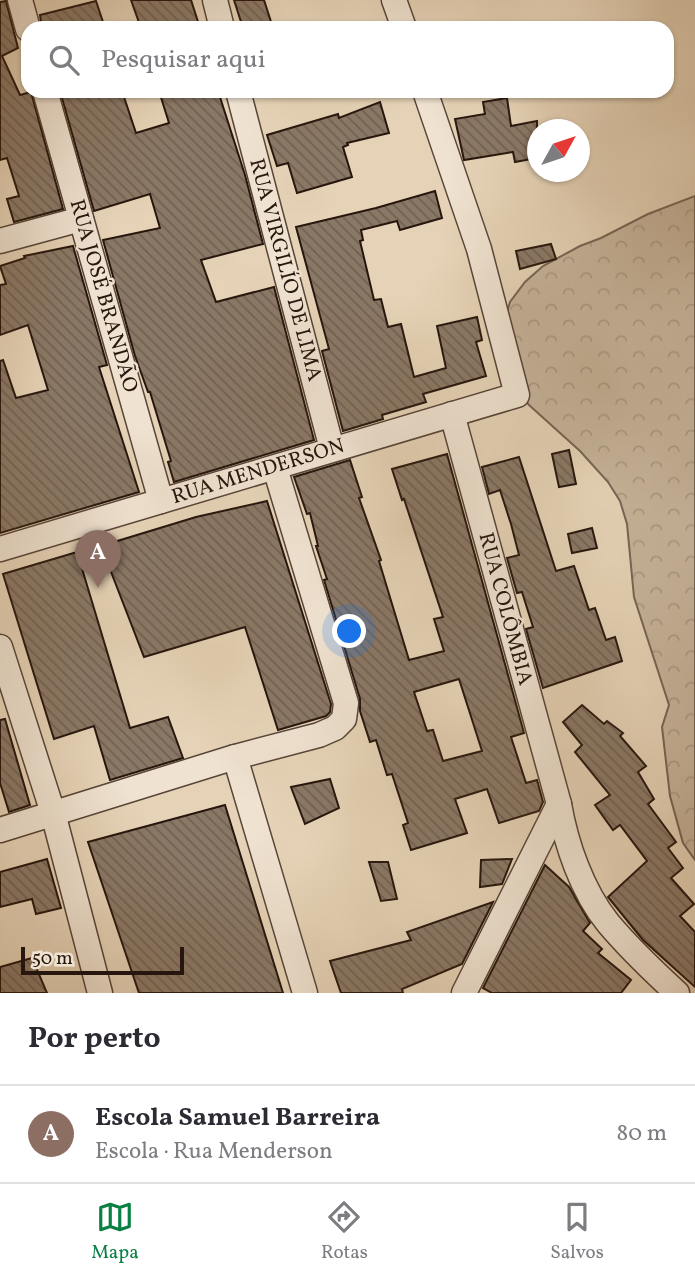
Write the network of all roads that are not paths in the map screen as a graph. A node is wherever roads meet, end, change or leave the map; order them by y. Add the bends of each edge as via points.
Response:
1 (20, 0) edge
2 (215, 0) edge
3 (394, 0) edge
4 (26, 21) edge
5 (220, 21) edge
6 (402, 21) edge
7 (47, 98) edge
8 (240, 98) edge
9 (427, 98) edge
10 (80, 219) junction
11 (0, 241) edge
12 (452, 414) junction
13 (332, 449) junction
14 (275, 468) junction
15 (161, 501) junction
16 (0, 549) edge
17 (0, 647) edge
18 (234, 757) junction
19 (559, 804) junction
20 (52, 813) junction
21 (0, 830) edge
22 (100, 993) edge
23 (306, 993) edge
24 (464, 993) edge
25 (677, 993) edge

1 - 4 street
2 - 5 street
3 - 6 street
7 - 10 street, RUA JOSÉ BRANDÃO
8 - 13 street, RUA VIRGILÍO DE LIMA
9 - 12 street, RUA MENDERSON via 479,249 517,396
10 - 11 street
10 - 15 street, RUA JOSÉ BRANDÃO
12 - 13 street, RUA MENDERSON
12 - 19 street, RUA COLÔMBIA
13 - 14 street, RUA MENDERSON
14 - 15 street, RUA MENDERSON
14 - 18 street via 346,703 344,719 310,738
15 - 16 street, RUA MENDERSON
17 - 20 street
18 - 20 street
18 - 23 street
19 - 24 street
19 - 25 street, RUA COLÔMBIA via 564,835 606,921
20 - 21 street
20 - 22 street

